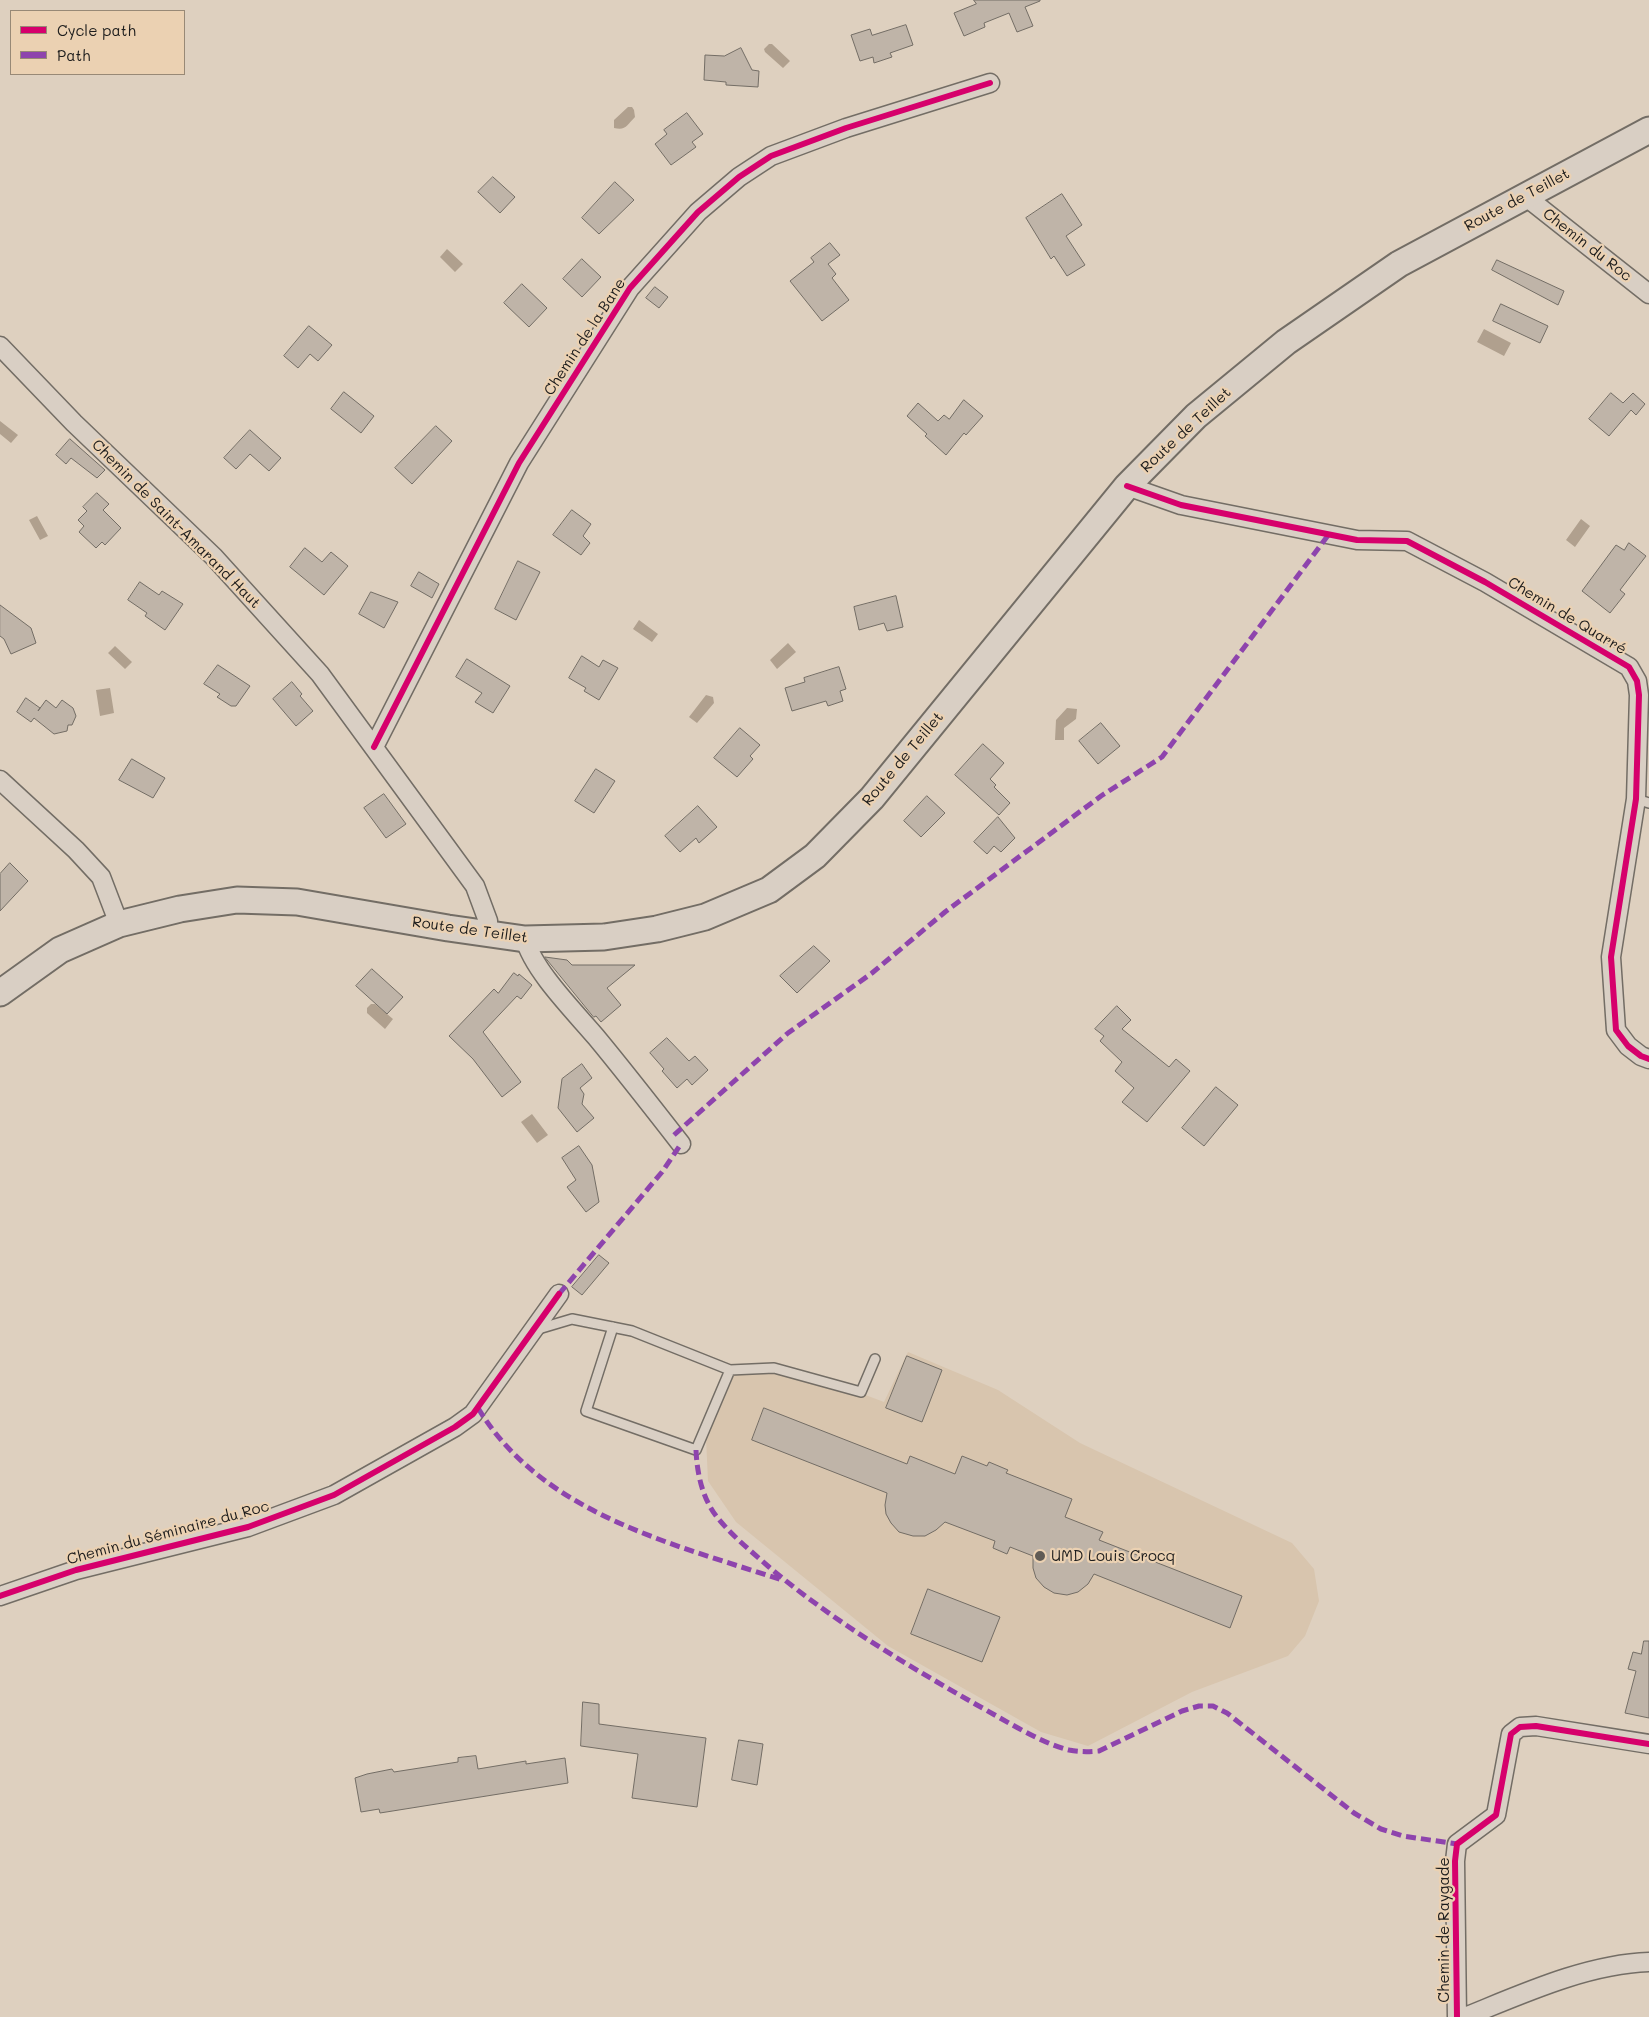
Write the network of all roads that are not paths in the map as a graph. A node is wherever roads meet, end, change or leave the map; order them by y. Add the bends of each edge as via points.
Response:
1 (990, 83) dead end
2 (1649, 130) edge
3 (1525, 196) junction
4 (1647, 289) edge
5 (0, 346) edge
6 (1127, 486) junction
7 (374, 747) junction
8 (0, 780) edge
9 (1642, 801) edge
10 (119, 924) junction
11 (488, 934) junction
12 (525, 939) junction
13 (0, 993) edge
14 (1649, 1059) edge
15 (681, 1144) dead end
16 (559, 1294) dead end
17 (612, 1327) junction
18 (533, 1331) junction
19 (875, 1359) dead end
20 (730, 1370) junction
21 (0, 1596) edge
22 (1649, 1744) edge
23 (1649, 1962) edge
24 (1457, 2017) edge
25 (1465, 2017) edge

1 - 7 street, Chemin de la Bane via 846,128 771,156 698,212 630,288 519,463
2 - 3 main road, Route de Teillet
3 - 4 street, Chemin du Roc
3 - 6 main road, Route de Teillet via 1399,264 1286,342 1196,416
5 - 7 street, Chemin de Saint-Amarand Haut via 74,423 214,558 320,674
6 - 9 street, Chemin de Quarré via 1181,505 1357,540 1406,541 1485,582 1629,667 1637,681 1639,695
6 - 12 main road, Route de Teillet via 872,798 815,856 768,890 705,917 604,937
7 - 11 street, Chemin de Saint-Amarand Haut via 475,886 488,921
8 - 10 street via 101,877
9 - 14 street, Chemin de Quarré via 1611,957 1616,1030 1628,1046
10 - 11 main road, Route de Teillet via 180,909 237,900 297,902
10 - 13 main road, Route de Teillet via 60,950
11 - 12 main road, Route de Teillet
12 - 15 street via 528,952 551,983
16 - 18 street, Chemin du Séminaire du Roc
17 - 18 lane via 572,1319
17 - 20 lane via 632,1331
17 - 20 lane via 586,1411 696,1450
18 - 21 street, Chemin du Séminaire du Roc via 473,1414 456,1427 334,1495 248,1527 76,1570
19 - 20 lane via 861,1392 774,1368
22 - 24 street, Chemin de Raygade via 1536,1726 1520,1726 1511,1734 1496,1815 1457,1844 1454,1861
23 - 25 street, Chemin de Raygade via 1580,1974

